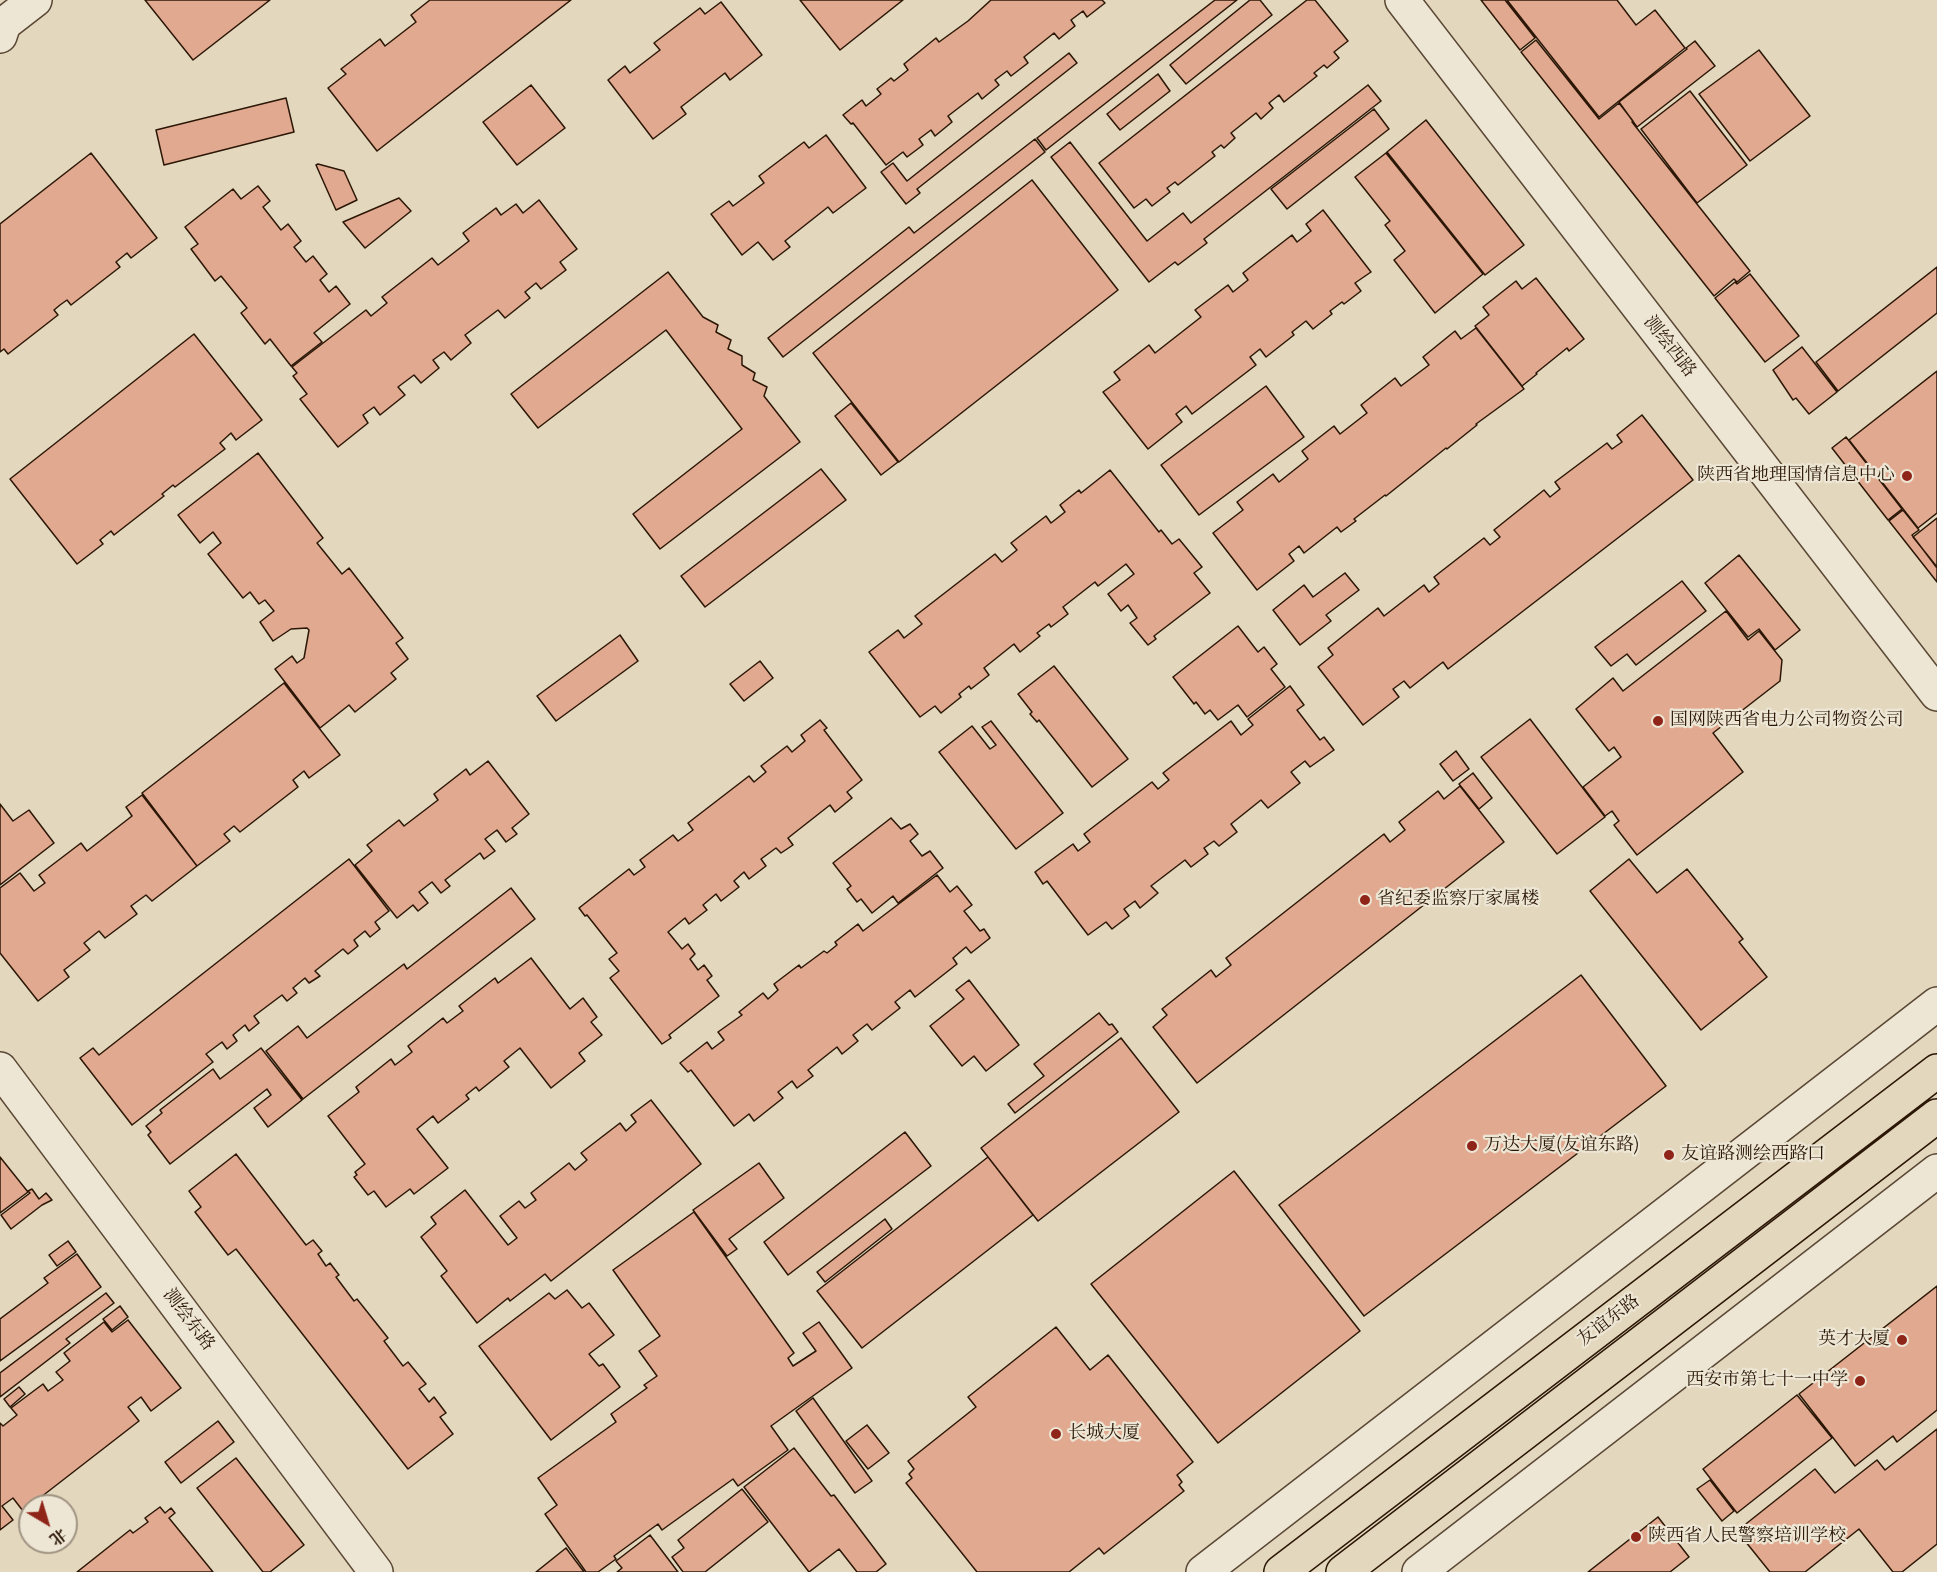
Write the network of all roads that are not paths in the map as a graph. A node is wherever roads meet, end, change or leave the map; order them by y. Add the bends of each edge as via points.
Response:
1 (35, 0) edge
2 (1402, 0) edge
3 (0, 36) edge
4 (1937, 694) edge
5 (1937, 1004) edge
6 (0, 1069) edge
7 (1937, 1071) edge
8 (1937, 1116) edge
9 (1937, 1171) edge
10 (376, 1572) edge
11 (1203, 1572) edge
12 (1281, 1572) edge
13 (1343, 1572) edge
14 (1419, 1572) edge

1 - 3 street via 4,24
2 - 4 street, 测绘西路
5 - 11 street
6 - 10 street, 测绘东路
7 - 12 main road, 友谊东路
8 - 13 main road, 友谊东路
9 - 14 street

